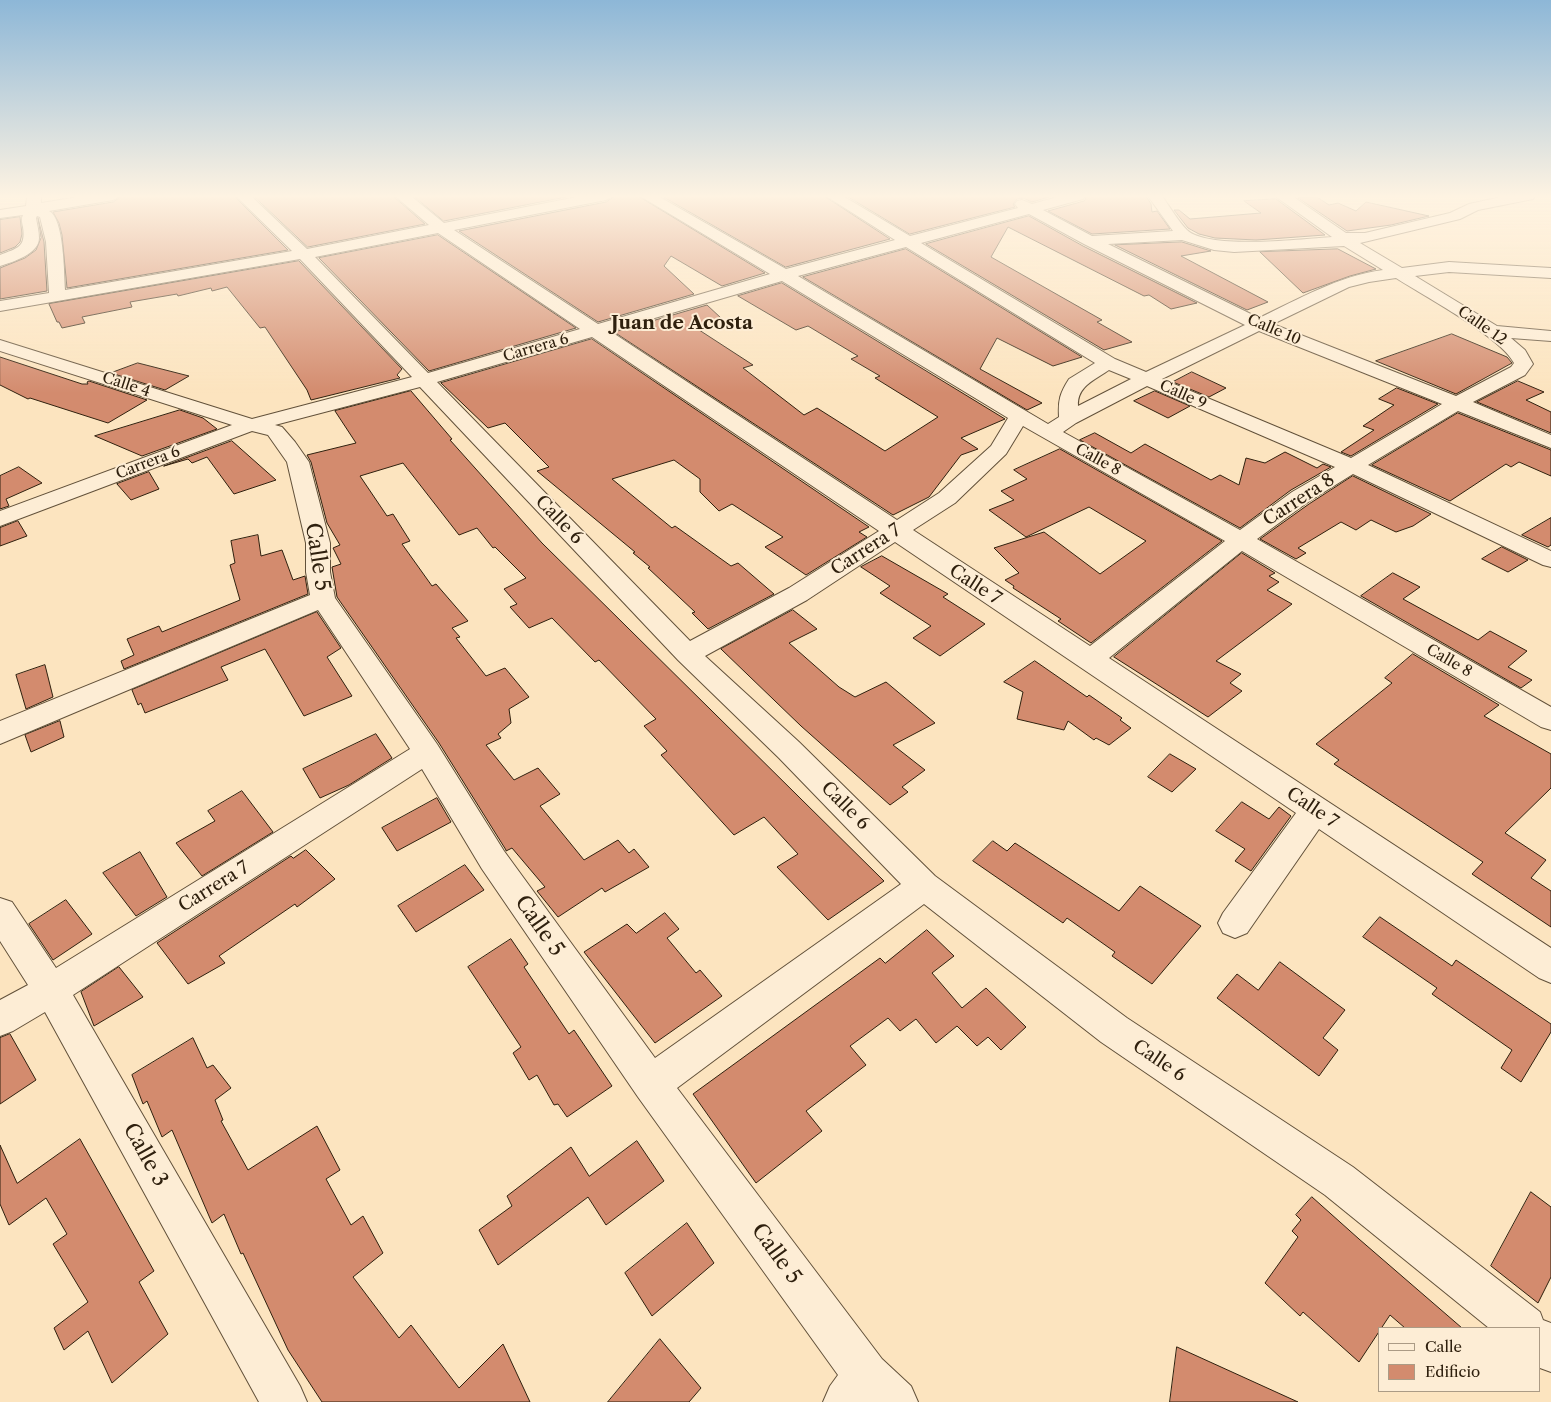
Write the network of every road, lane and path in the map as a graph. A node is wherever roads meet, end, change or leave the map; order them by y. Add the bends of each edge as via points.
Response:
1 (55, 261) edge
2 (259, 261) edge
3 (311, 261) edge
4 (491, 261) edge
5 (760, 261) edge
6 (835, 261) edge
7 (939, 261) edge
8 (1130, 261) edge
9 (1382, 261) edge
10 (1401, 273) junction
11 (1551, 273) edge
12 (784, 275) junction
13 (57, 295) junction
14 (0, 306) edge
15 (1257, 324) junction
16 (595, 331) junction
17 (1494, 331) junction
18 (1551, 336) edge
19 (0, 345) edge
20 (1108, 363) junction
21 (1524, 364) joint
22 (1146, 379) junction
23 (424, 380) junction
24 (1457, 402) junction
25 (1019, 416) junction
26 (1069, 419) junction
27 (252, 425) junction
28 (1050, 432) junction
29 (1551, 442) edge
30 (1352, 466) junction
31 (0, 519) edge
32 (895, 532) junction
33 (1240, 540) junction
34 (1551, 560) edge
35 (323, 599) junction
36 (687, 654) junction
37 (1089, 660) junction
38 (1551, 720) edge
39 (0, 733) edge
40 (427, 752) junction
41 (1315, 810) junction
42 (924, 886) junction
43 (0, 912) edge
44 (1235, 923) dead end
45 (1551, 968) edge
46 (51, 990) junction
47 (0, 1019) edge
48 (651, 1084) junction
49 (1523, 1327) edge
50 (1541, 1342) edge
51 (1551, 1350) edge
52 (869, 1393) edge
53 (284, 1402) edge

1 - 13 street
2 - 13 street
3 - 23 street, Calle 6
4 - 16 street, Calle 7
5 - 12 street, Calle 8
6 - 12 street, Carrera 6
7 - 20 street, Calle 9
8 - 15 street, Calle 10
9 - 10 street, Calle 12
10 - 11 street via 1449,267
10 - 15 street via 1343,284
10 - 17 street, Calle 12
12 - 16 street, Carrera 6
12 - 25 street, Calle 8
13 - 14 street
15 - 22 street
15 - 24 street, Calle 10
16 - 23 street, Carrera 6
16 - 32 street, Calle 7
17 - 18 street
17 - 21 street, Calle 12 via 1519,354
19 - 27 street, Calle 4
20 - 22 street, Calle 9
20 - 26 street via 1076,383 1068,399
21 - 24 street, Carrera 8 via 1518,371
22 - 26 street
22 - 30 street, Calle 9
23 - 27 street, Carrera 6
23 - 36 street, Calle 6
24 - 29 street, Calle 10
24 - 30 street, Carrera 8
25 - 28 street, Calle 8
25 - 32 street, Carrera 7 via 999,450 947,498
26 - 28 street
27 - 31 street, Carrera 6
27 - 35 street, Calle 5 via 275,431 298,462 318,543 318,572
28 - 33 street, Calle 8
30 - 33 street, Carrera 8 via 1300,497
30 - 34 street, Calle 9
32 - 36 street, Carrera 7 via 798,594
32 - 37 street, Calle 7
33 - 37 street, Carrera 8
33 - 38 street, Calle 8
35 - 39 street
35 - 40 street, Calle 5
36 - 42 street, Calle 6 via 790,750
37 - 41 street, Calle 7
40 - 46 street, Carrera 7
40 - 48 street, Calle 5 via 493,860
41 - 44 street
41 - 45 street, Calle 7
42 - 48 street
42 - 49 street, Calle 6 via 1114,1030 1339,1181
43 - 46 street, Calle 3
46 - 47 street, Carrera 7
46 - 53 street, Calle 3
48 - 52 street, Calle 5
50 - 51 street

